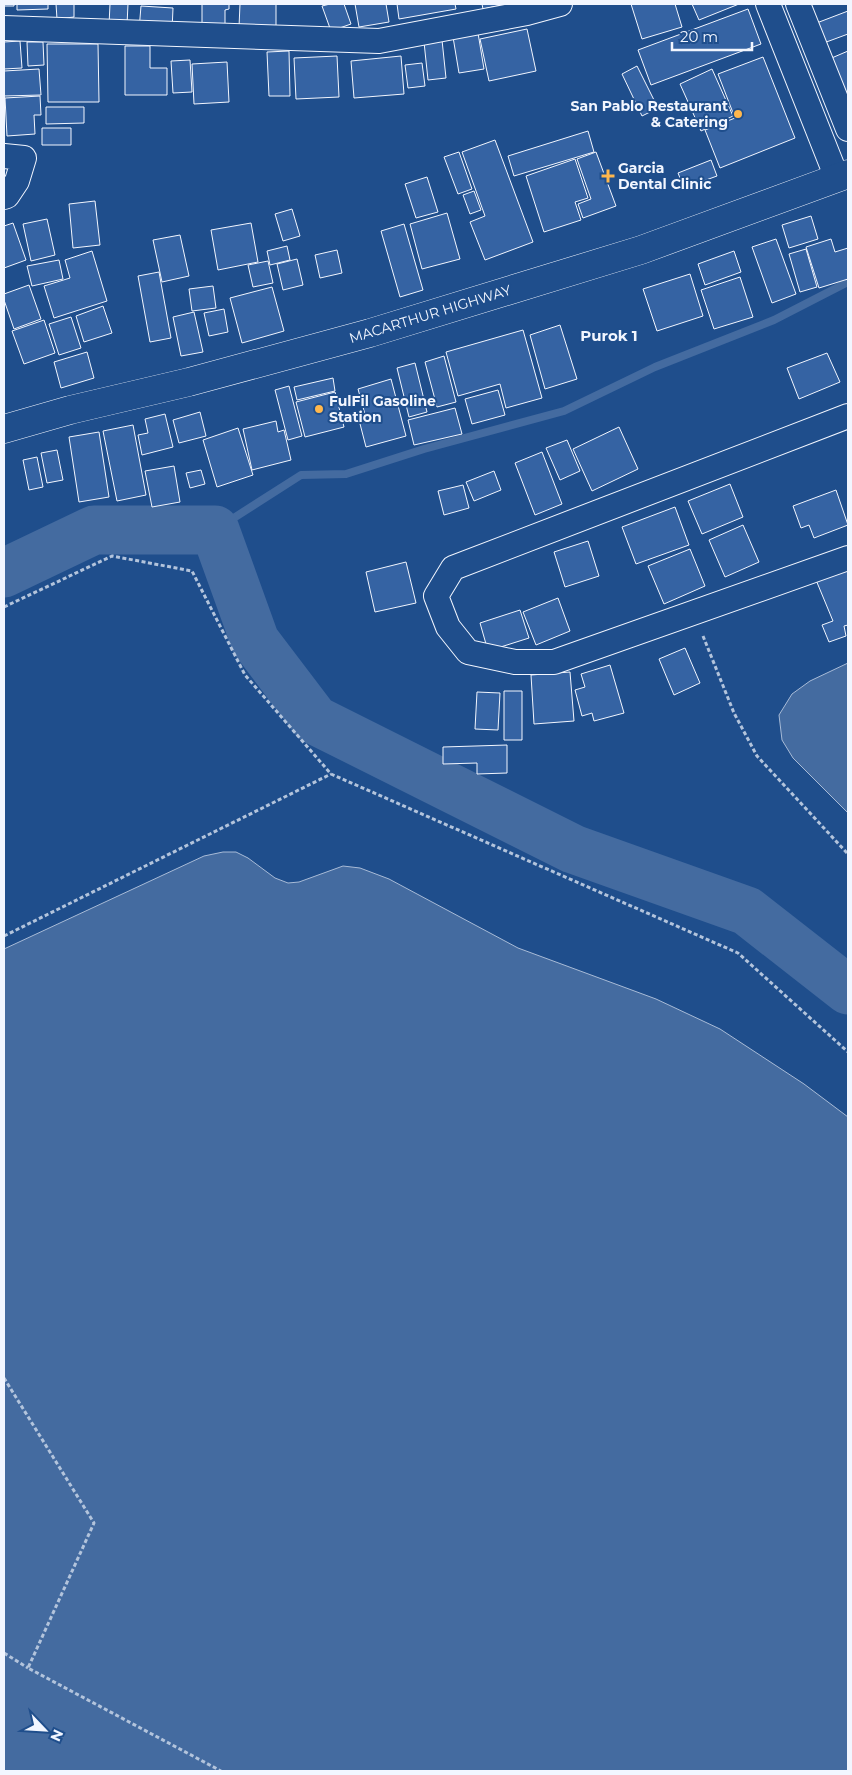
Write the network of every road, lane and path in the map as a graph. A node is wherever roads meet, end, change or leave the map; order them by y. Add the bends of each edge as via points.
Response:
1 (560, 4) edge
2 (770, 4) edge
3 (798, 4) edge
4 (4, 28) edge
5 (848, 129) edge
6 (4, 156) edge
7 (843, 176) edge
8 (4, 197) edge
9 (848, 416) edge
10 (4, 429) edge
11 (848, 558) edge
12 (4, 607) edge
13 (693, 613) junction
14 (331, 774) junction
15 (848, 854) edge
16 (4, 936) edge
17 (848, 1052) edge
18 (4, 1378) edge
19 (4, 1653) edge
20 (28, 1668) junction
21 (222, 1771) edge

1 - 4 street via 380,40
2 - 7 street
3 - 5 street
6 - 8 street via 24,158 17,181
7 - 10 main road, MACARTHUR HIGHWAY via 641,250 370,333
9 - 13 street via 453,568 436,596 448,627 468,652 515,662 554,662
11 - 13 street
12 - 14 path via 112,556 192,571 245,675
13 - 15 path via 734,713 757,756
14 - 16 path
14 - 17 path via 738,953
18 - 20 path via 94,1522
19 - 20 path
20 - 21 path

